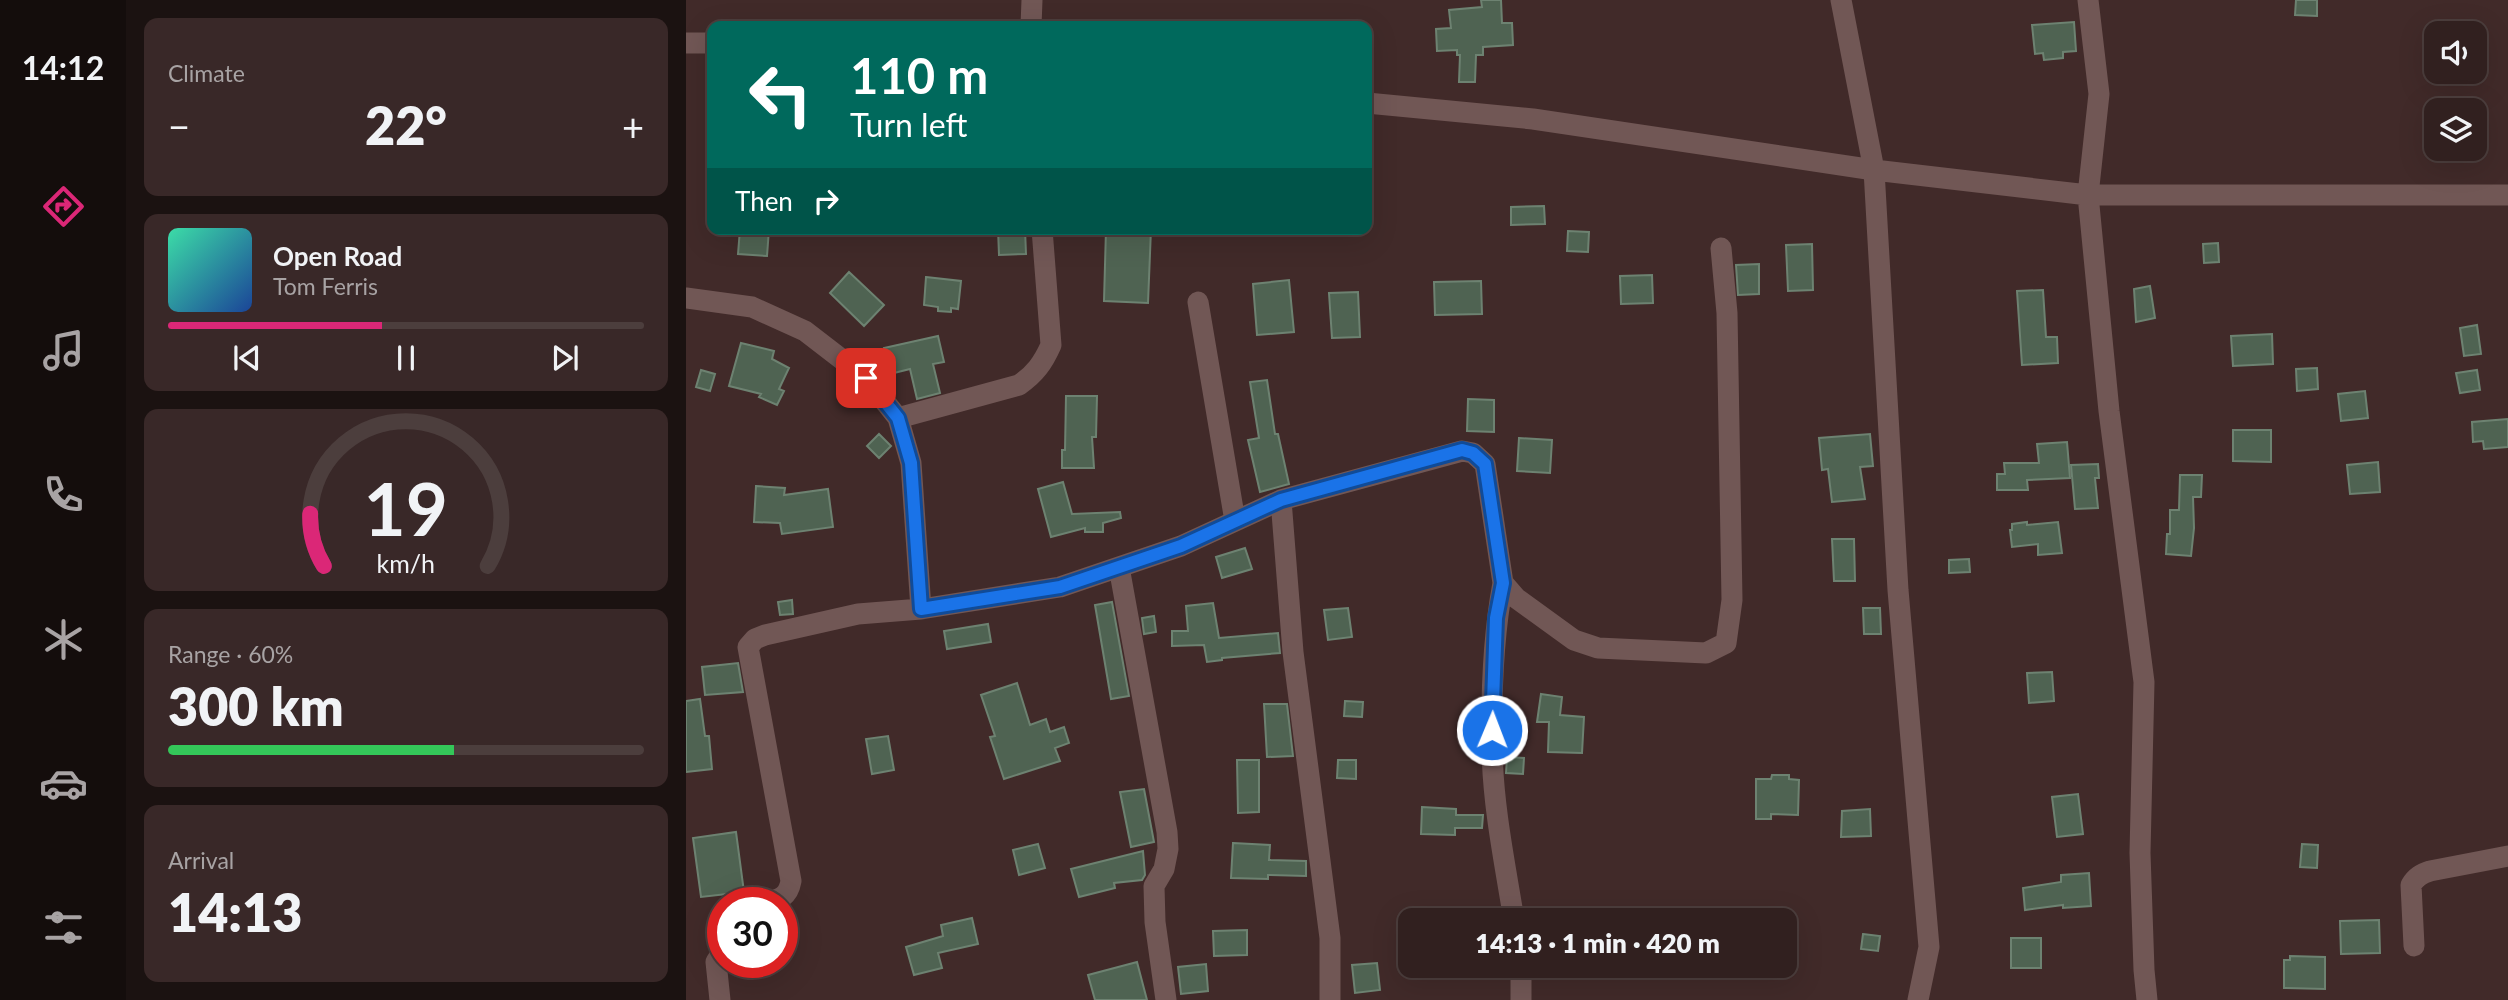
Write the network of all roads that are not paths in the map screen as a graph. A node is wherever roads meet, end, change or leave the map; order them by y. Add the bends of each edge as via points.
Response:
1 (1032, 0) edge
2 (1841, 0) edge
3 (2088, 0) edge
4 (1031, 21) edge
5 (686, 43) edge
6 (707, 43) edge
7 (1372, 103) edge
8 (1874, 170) junction
9 (2088, 195) junction
10 (2508, 195) edge
11 (1042, 235) edge
12 (1721, 248) dead end
13 (686, 298) edge
14 (1198, 302) dead end
15 (898, 418) junction
16 (1281, 500) junction
17 (1235, 521) junction
18 (1119, 567) junction
19 (1503, 583) junction
20 (921, 609) junction
21 (2508, 856) edge
22 (790, 887) edge
23 (1512, 908) edge
24 (2414, 946) dead end
25 (718, 978) edge
26 (1521, 978) edge
27 (720, 1000) edge
28 (1166, 1000) edge
29 (1330, 1000) edge
30 (1521, 1000) edge
31 (1918, 1000) edge
32 (2147, 1000) edge

1 - 4 street
2 - 8 street
3 - 9 street via 2099,94
5 - 6 street
7 - 8 street via 1534,119
8 - 9 street
8 - 31 street via 1898,590 1928,947
9 - 10 street
9 - 32 street via 2109,411 2144,682 2140,853
11 - 15 street via 1051,345 1043,362 1019,385
12 - 19 street via 1727,313 1732,600 1726,643 1706,653 1598,648 1574,640 1516,598
13 - 15 street via 752,307 805,331 866,378
14 - 17 street
15 - 20 street via 911,463
16 - 17 street
16 - 19 street via 1462,450 1473,453 1485,464
16 - 29 street via 1293,652 1331,938
17 - 18 street
18 - 20 street via 1060,587
18 - 28 street via 1167,832 1164,869 1154,886
19 - 23 street via 1496,618 1492,750
20 - 22 street via 858,614 765,635 748,647
21 - 24 street via 2423,873 2415,879
25 - 27 street
26 - 30 street

